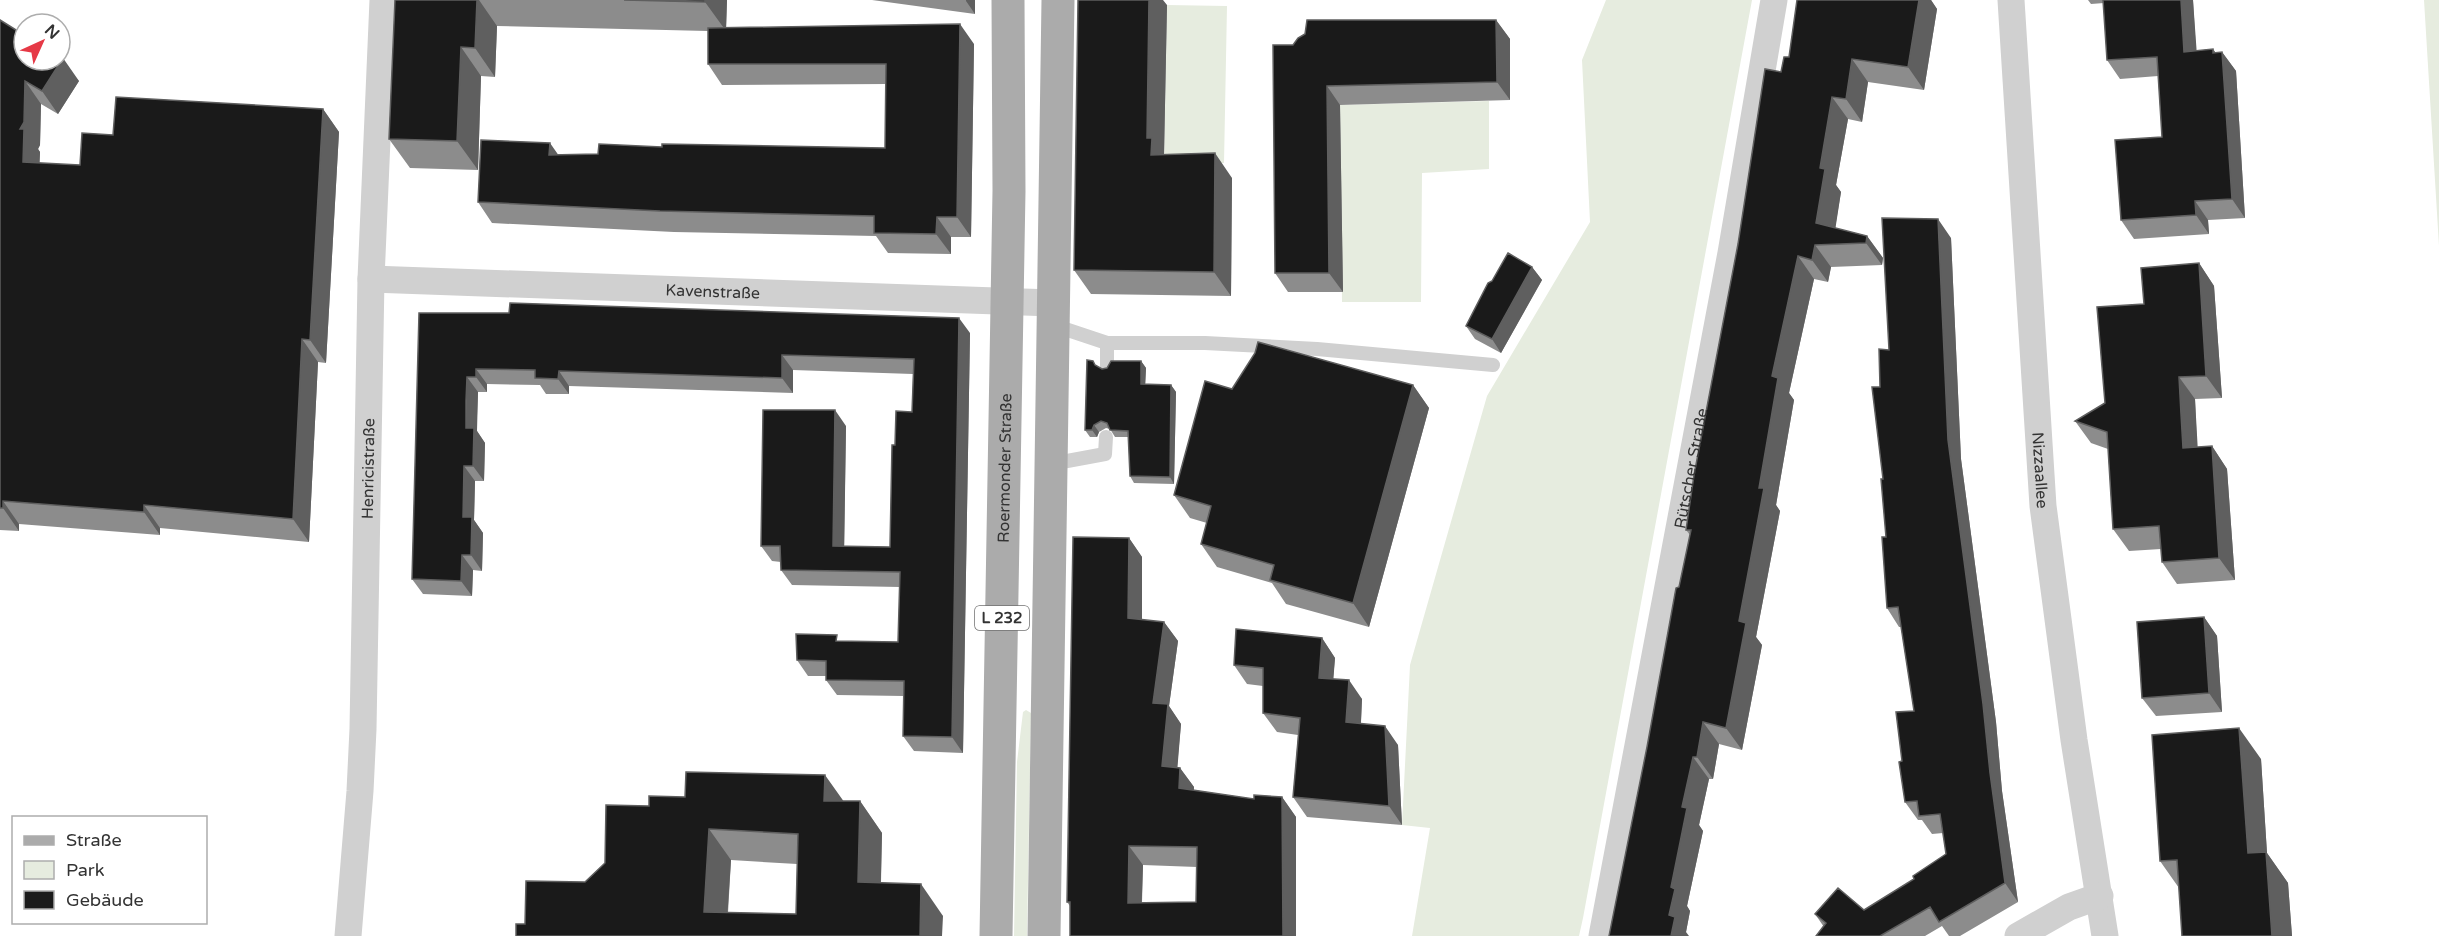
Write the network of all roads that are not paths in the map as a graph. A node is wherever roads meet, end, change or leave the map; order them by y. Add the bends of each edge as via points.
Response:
1 (382, 0) edge
2 (1008, 0) edge
3 (1058, 0) edge
4 (1774, 0) edge
5 (2011, 0) edge
6 (371, 279) junction
7 (1007, 301) junction
8 (1053, 314) junction
9 (1107, 343) junction
10 (1493, 365) dead end
11 (1107, 367) edge
12 (1106, 437) dead end
13 (1051, 464) junction
14 (2100, 896) junction
15 (348, 936) edge
16 (996, 936) edge
17 (1044, 936) edge
18 (1602, 936) edge
19 (2018, 936) edge
20 (2105, 936) edge

1 - 6 street, Henricistraße
2 - 7 main road, Roermonder Straße / L 232
3 - 8 main road, L 232
4 - 18 street, Rütscher Straße via 1729,264
5 - 14 street, Nizzaallee via 2043,506 2074,740
6 - 7 street, Kavenstraße
6 - 15 street, Henricistraße via 363,729
7 - 8 street, Kavenstraße
7 - 16 main road, Roermonder Straße / L 232
8 - 9 lane
8 - 13 main road, L 232
9 - 10 lane via 1317,349
9 - 11 lane
12 - 13 lane via 1105,454
13 - 17 main road, L 232
14 - 19 street
14 - 20 street, Nizzaallee

